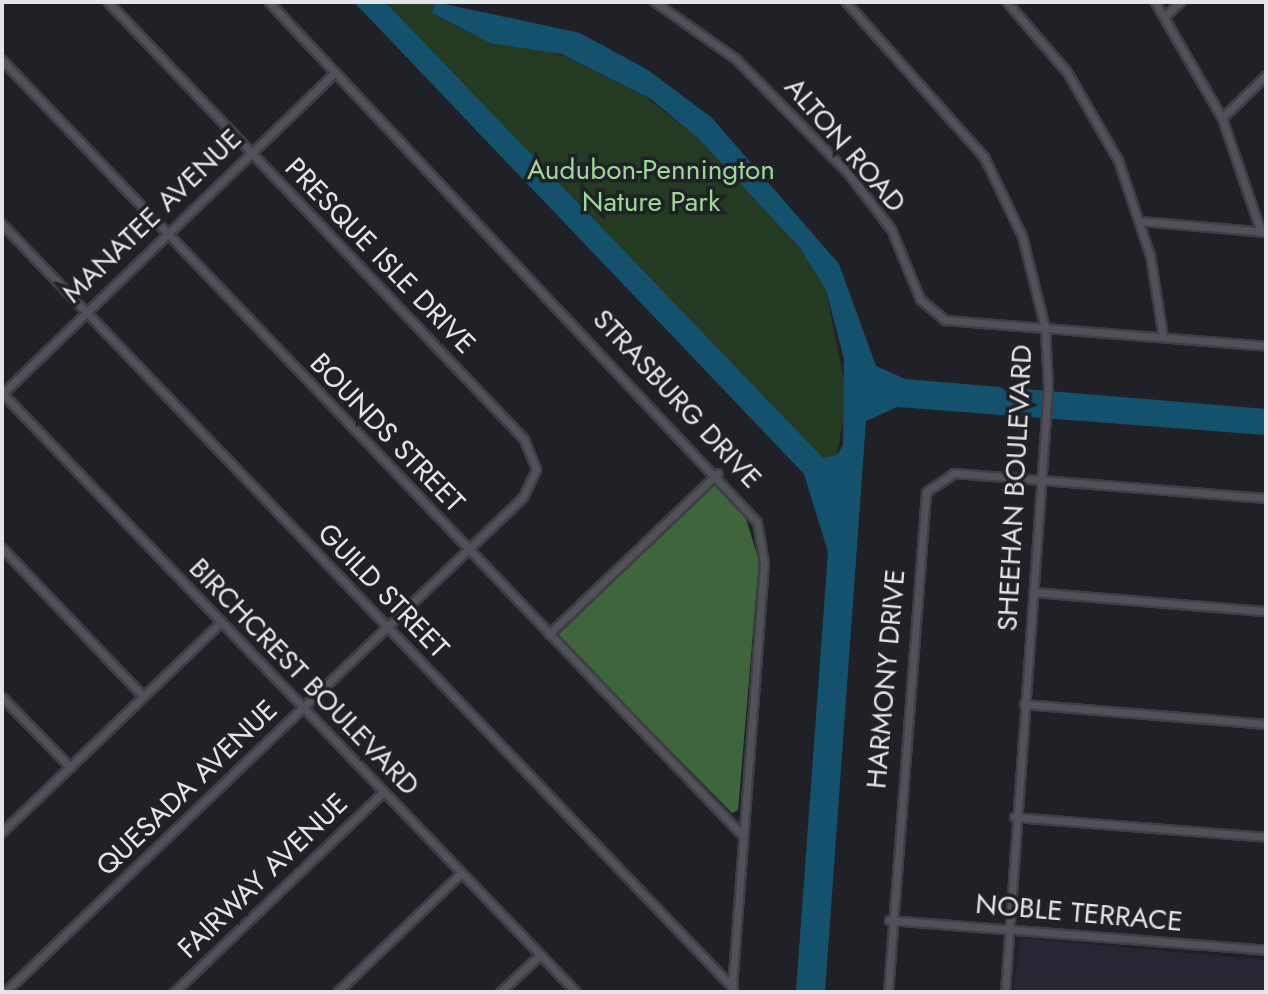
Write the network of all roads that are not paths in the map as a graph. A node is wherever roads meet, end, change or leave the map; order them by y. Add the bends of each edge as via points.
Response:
1 (108, 2) edge
2 (269, 2) edge
3 (655, 2) edge
4 (846, 2) edge
5 (1007, 2) edge
6 (1155, 2) edge
7 (1180, 2) edge
8 (1165, 16) junction
9 (2, 60) edge
10 (335, 72) junction
11 (1266, 75) edge
12 (1222, 118) junction
13 (251, 152) junction
14 (1141, 221) junction
15 (2, 224) edge
16 (1263, 232) edge
17 (166, 233) junction
18 (85, 311) junction
19 (1045, 328) junction
20 (1163, 337) junction
21 (1266, 346) edge
22 (2, 394) edge
23 (718, 473) junction
24 (1042, 479) junction
25 (1266, 498) edge
26 (2, 548) edge
27 (468, 550) junction
28 (1033, 592) junction
29 (1266, 611) edge
30 (221, 622) junction
31 (387, 627) junction
32 (549, 634) junction
33 (143, 696) junction
34 (2, 697) edge
35 (1024, 704) junction
36 (302, 708) junction
37 (1266, 724) edge
38 (70, 767) junction
39 (383, 792) junction
40 (1014, 817) junction
41 (2, 832) edge
42 (742, 835) junction
43 (1266, 837) edge
44 (461, 873) junction
45 (889, 920) junction
46 (1005, 929) junction
47 (1266, 950) edge
48 (540, 955) junction
49 (732, 990) edge
50 (5, 992) edge
51 (174, 992) edge
52 (337, 992) edge
53 (500, 992) edge
54 (576, 992) edge
55 (888, 992) edge
56 (1005, 992) edge

1 - 13 street, PRESQUE ISLE DRIVE
2 - 10 street, STRASBURG DRIVE
3 - 19 street, ALTON ROAD via 736,59 848,173 891,229 927,308 945,320
4 - 19 street, SHEEHAN BOULEVARD via 984,157 1022,236
5 - 14 street via 1082,95
6 - 8 street
7 - 8 street
8 - 12 street
9 - 17 street, BOUNDS STREET
10 - 13 street, MANATEE AVENUE
10 - 23 street, STRASBURG DRIVE
11 - 12 street
12 - 16 street
13 - 17 street, MANATEE AVENUE
13 - 27 street, PRESQUE ISLE DRIVE via 531,448 530,489
14 - 16 street
14 - 20 street
15 - 18 street, GUILD STREET
17 - 18 street, MANATEE AVENUE
17 - 27 street, BOUNDS STREET
18 - 22 street, MANATEE AVENUE
18 - 31 street, GUILD STREET
19 - 20 street, ALTON ROAD
19 - 24 street, SHEEHAN BOULEVARD via 1048,388
20 - 21 street, ALTON ROAD
22 - 30 street, BIRCHCREST BOULEVARD
23 - 32 street
23 - 42 street, STRASBURG DRIVE via 752,512 763,541
24 - 25 street
24 - 28 street, SHEEHAN BOULEVARD
24 - 45 street, HARMONY DRIVE via 954,473 926,492
26 - 33 street
27 - 31 street, QUESADA AVENUE
27 - 32 street, BOUNDS STREET
28 - 29 street
28 - 35 street, SHEEHAN BOULEVARD
30 - 33 street
30 - 36 street, BIRCHCREST BOULEVARD
31 - 36 street, QUESADA AVENUE
31 - 49 street, GUILD STREET
32 - 42 street, BOUNDS STREET
33 - 38 street
34 - 38 street
35 - 37 street
35 - 40 street, SHEEHAN BOULEVARD
36 - 39 street, BIRCHCREST BOULEVARD
36 - 50 street, QUESADA AVENUE
38 - 41 street
39 - 44 street, BIRCHCREST BOULEVARD
39 - 51 street, FAIRWAY AVENUE
40 - 43 street
40 - 46 street, SHEEHAN BOULEVARD
42 - 49 street, STRASBURG DRIVE
44 - 48 street, BIRCHCREST BOULEVARD
44 - 52 street
45 - 46 street, NOBLE TERRACE
45 - 55 street, HARMONY DRIVE
46 - 47 street, NOBLE TERRACE
46 - 56 street, SHEEHAN BOULEVARD
48 - 53 street
48 - 54 street, BIRCHCREST BOULEVARD

